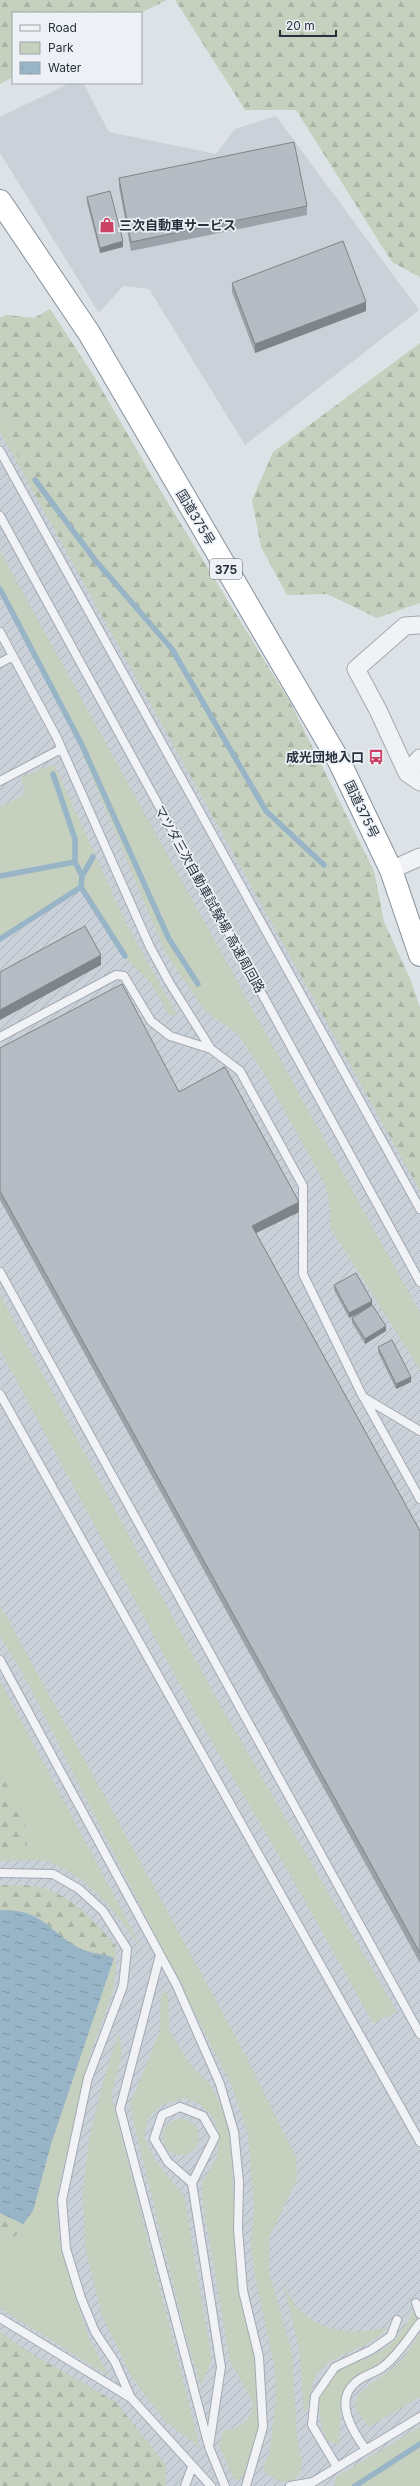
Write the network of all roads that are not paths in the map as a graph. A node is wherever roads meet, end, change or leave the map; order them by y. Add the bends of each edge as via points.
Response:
1 (0, 201) edge
2 (0, 451) edge
3 (0, 516) edge
4 (420, 625) edge
5 (0, 632) edge
6 (13, 656) junction
7 (0, 663) edge
8 (62, 749) junction
9 (420, 758) edge
10 (414, 777) edge
11 (0, 780) edge
12 (420, 857) edge
13 (391, 870) junction
14 (420, 955) edge
15 (0, 1037) edge
16 (211, 1049) junction
17 (420, 1209) edge
18 (0, 1272) edge
19 (420, 1282) edge
20 (0, 1394) edge
21 (364, 1397) junction
22 (420, 1431) edge
23 (420, 1499) edge
24 (0, 1660) edge
25 (0, 1873) edge
26 (160, 1955) junction
27 (420, 2034) edge
28 (420, 2142) edge
29 (192, 2183) junction
30 (416, 2303) dead end
31 (420, 2314) edge
32 (0, 2318) edge
33 (397, 2320) dead end
34 (420, 2323) edge
35 (131, 2398) junction
36 (420, 2417) edge
37 (210, 2448) junction
38 (366, 2450) junction
39 (192, 2467) junction
40 (337, 2467) junction
41 (313, 2484) edge
42 (185, 2486) edge
43 (211, 2486) edge
44 (225, 2486) edge
45 (246, 2486) edge
46 (290, 2486) edge

1 - 13 highway, 国道375号 / 375 via 89,333 339,761
2 - 17 lane
3 - 19 lane, マツダ三次自動車試験場 高速周回路
4 - 10 street via 405,626 356,669
5 - 6 lane
6 - 7 lane
6 - 8 lane
8 - 11 lane
8 - 16 lane via 150,947
9 - 10 street
12 - 13 street
13 - 14 highway, 国道375号 / 375
15 - 16 lane via 116,974 124,976 152,1021 170,1036
16 - 21 lane via 240,1071 303,1186 303,1274
18 - 27 lane
20 - 28 lane
21 - 22 lane
21 - 23 lane
24 - 26 lane
25 - 35 lane via 53,1874 79,1890 103,1911 127,1950 123,1986 88,2078 62,2200 66,2249 81,2298 95,2332 114,2362
26 - 37 lane via 120,2109
26 - 45 lane via 176,1984 220,2084 234,2132 239,2182 238,2229 243,2291 259,2357 263,2427
29 - 29 lane via 168,2162 154,2139 162,2115 180,2107 202,2116 215,2137
29 - 37 lane via 221,2367
30 - 31 lane
32 - 35 lane
33 - 40 lane via 391,2336 371,2350 335,2367 315,2396 312,2425
34 - 38 lane via 384,2366 354,2383 346,2399 346,2414 352,2429
35 - 39 lane
36 - 38 lane
37 - 44 lane
38 - 40 lane
39 - 42 lane
39 - 43 lane
40 - 41 lane
41 - 46 lane

